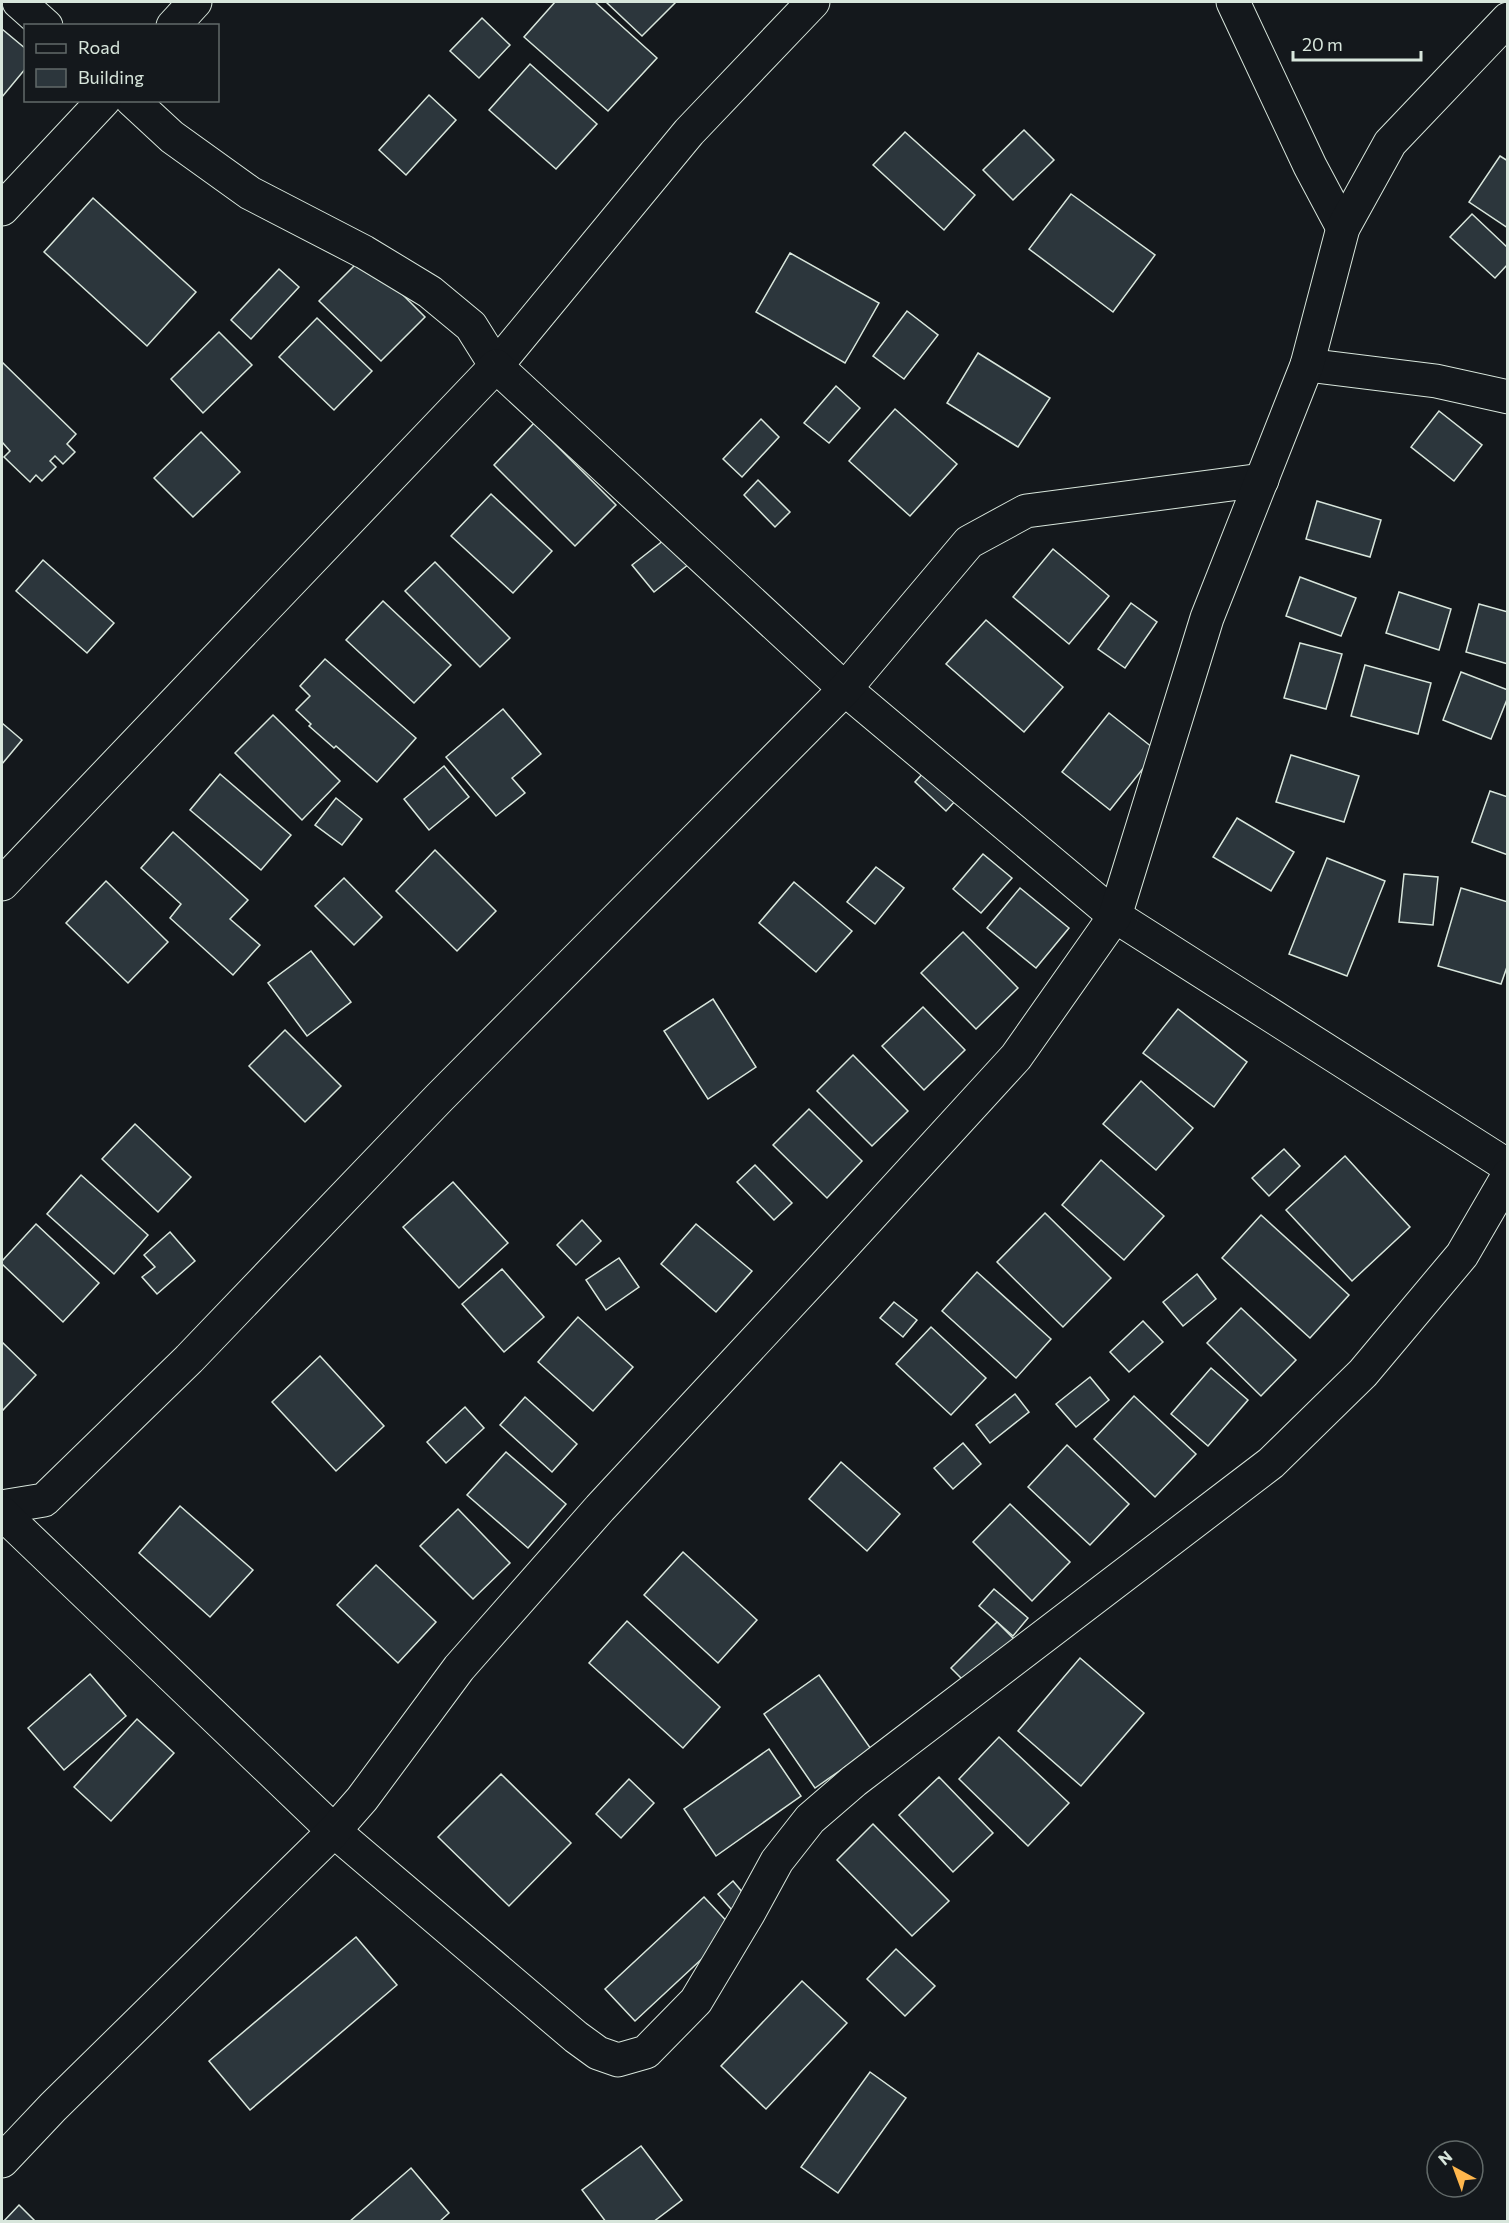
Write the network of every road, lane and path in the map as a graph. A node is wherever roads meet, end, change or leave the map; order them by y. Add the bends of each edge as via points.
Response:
1 (19, 2) edge
2 (195, 2) edge
3 (813, 2) edge
4 (1233, 2) edge
5 (1508, 19) edge
6 (44, 24) edge
7 (175, 24) edge
8 (102, 102) edge
9 (134, 102) edge
10 (2, 209) edge
11 (1343, 228) junction
12 (1308, 365) junction
13 (496, 366) junction
14 (1508, 397) edge
15 (1262, 480) junction
16 (845, 689) junction
17 (2, 884) edge
18 (1115, 916) junction
19 (1508, 1166) edge
20 (1508, 1176) edge
21 (2, 1507) edge
22 (2, 1514) edge
23 (334, 1831) junction
24 (2, 2161) edge

1 - 6 street
2 - 7 street
3 - 13 street via 689,132
4 - 11 street
5 - 11 street via 1390,143
8 - 10 street
9 - 13 street via 172,137 250,193 364,252 430,292 471,326
11 - 12 street
12 - 14 street via 1436,381
12 - 15 street
13 - 16 street
13 - 17 street
15 - 16 street via 1026,511 969,542
15 - 18 street via 1207,618
16 - 18 street
16 - 21 street via 440,1098 189,1359 44,1500
18 - 19 street
18 - 23 street via 1016,1058 600,1508 459,1668
20 - 23 street via 1462,1255 1363,1373 1271,1463 810,1819 777,1861 696,2001 646,2052 618,2060 591,2048
22 - 23 street
23 - 24 street

